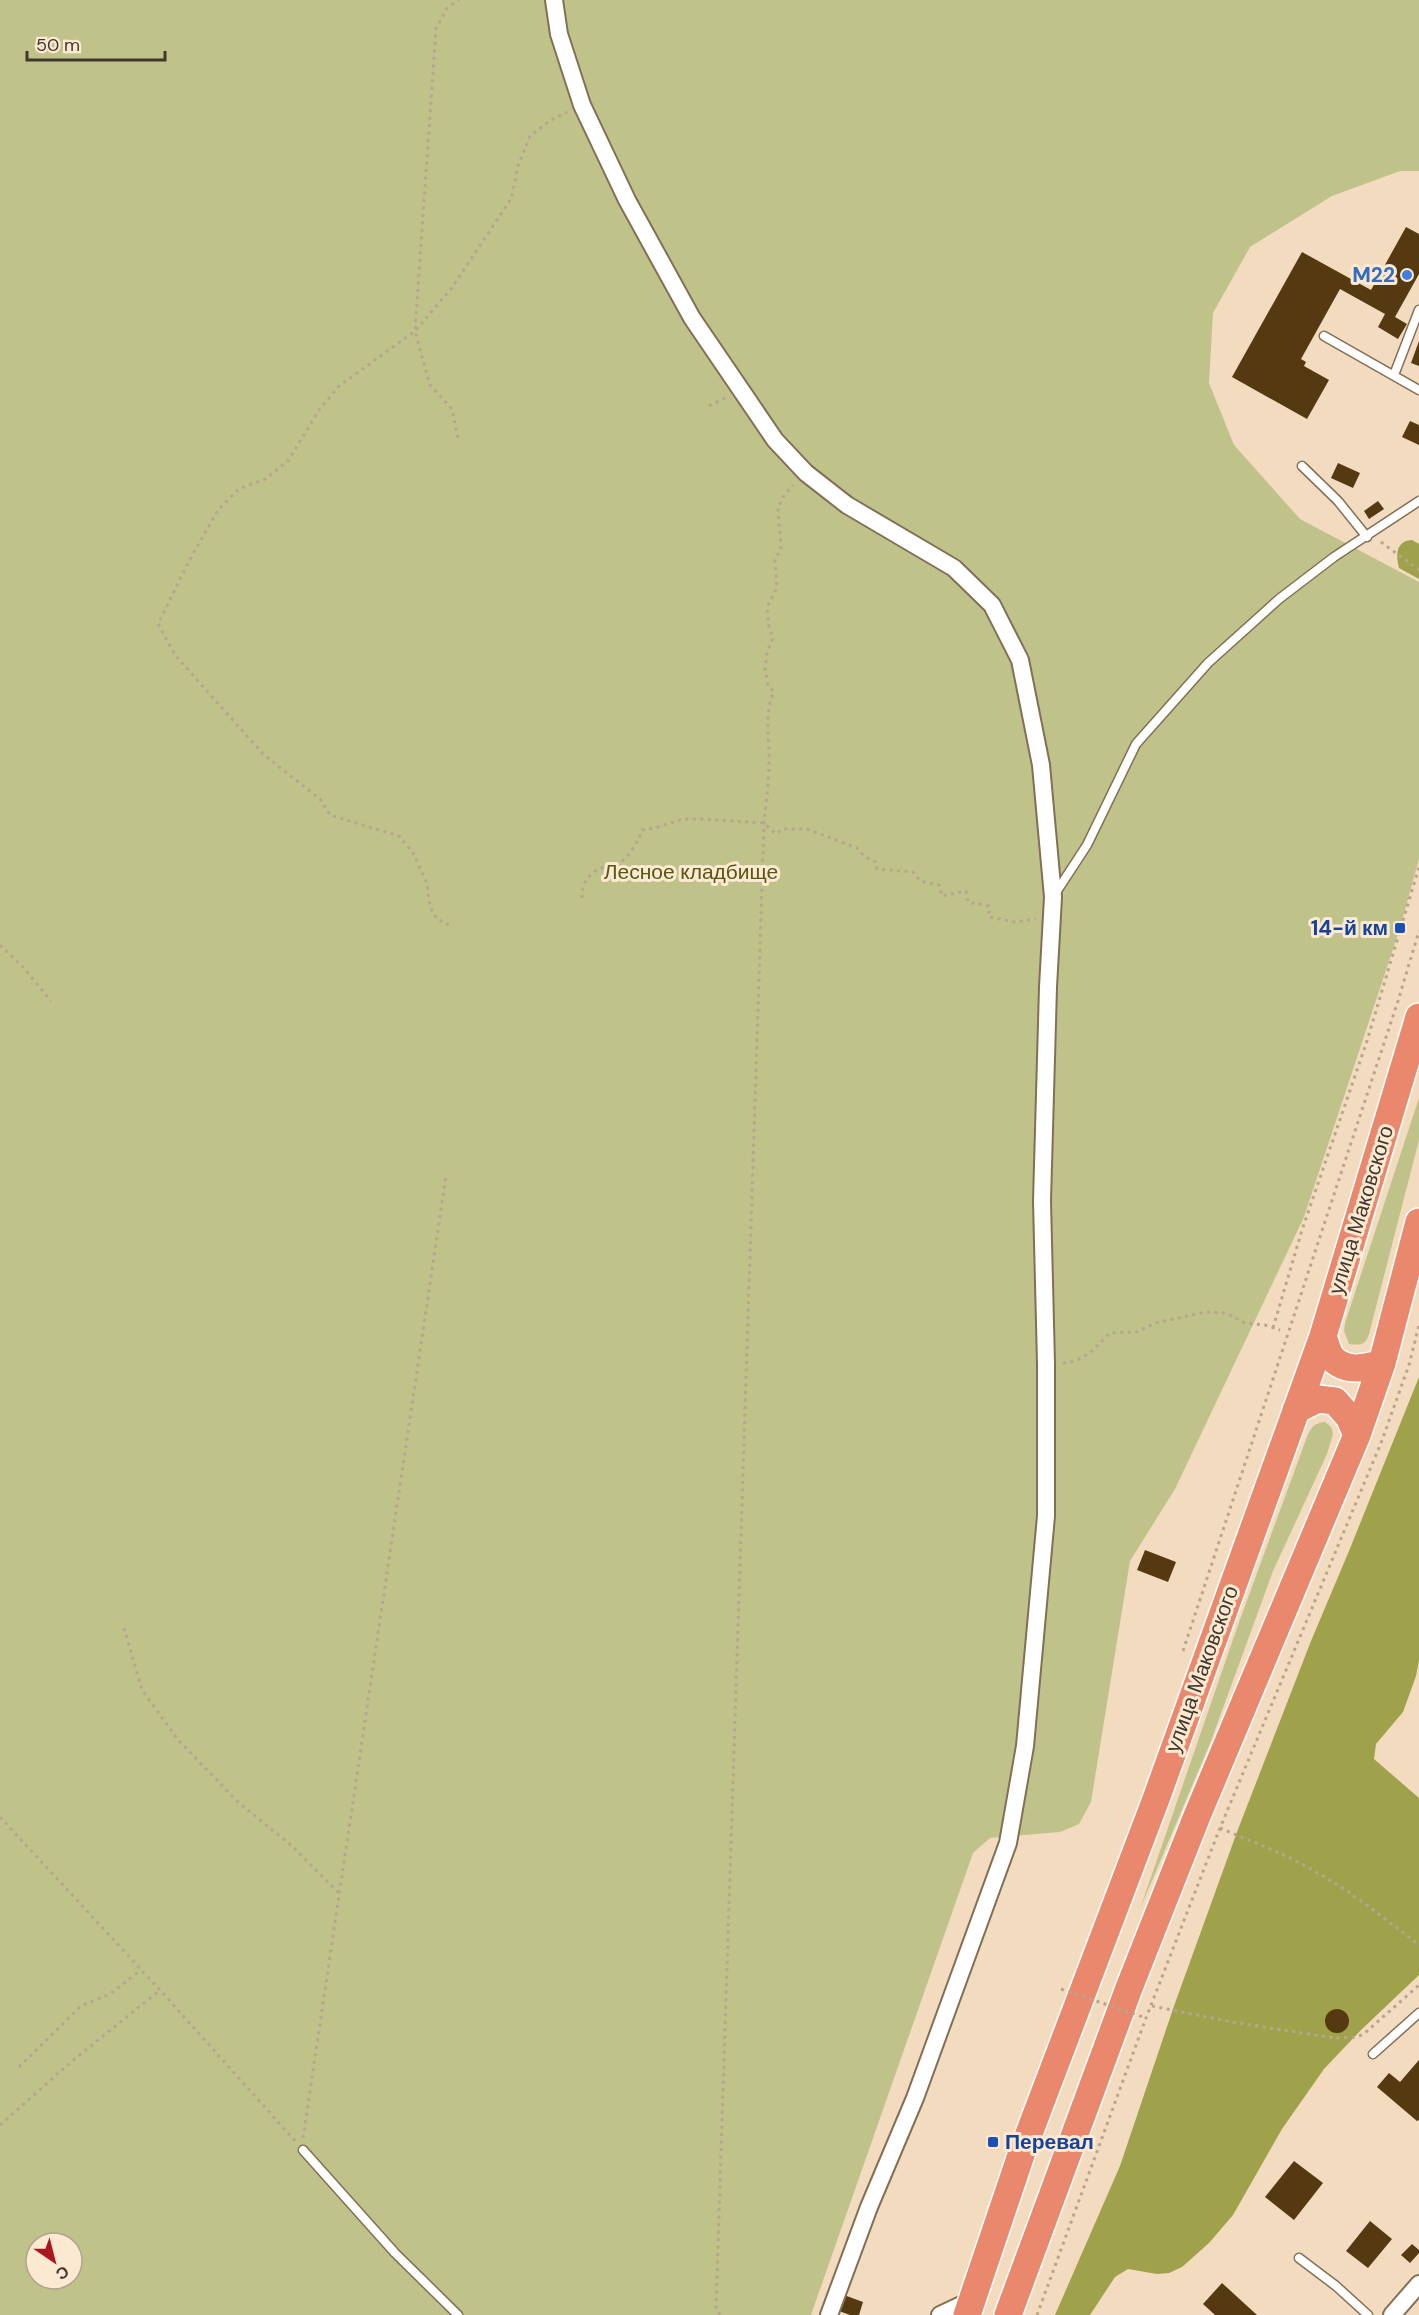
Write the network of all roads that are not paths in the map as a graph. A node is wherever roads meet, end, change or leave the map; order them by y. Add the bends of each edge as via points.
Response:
1 (555, 0) edge
2 (1419, 310) edge
3 (1324, 336) dead end
4 (1394, 375) junction
5 (1419, 390) edge
6 (1302, 466) dead end
7 (1419, 501) edge
8 (1368, 536) junction
9 (1053, 897) junction
10 (1419, 1017) edge
11 (1419, 1222) edge
12 (1323, 1336) junction
13 (1382, 1363) junction
14 (1296, 1410) junction
15 (1357, 1435) junction
16 (1419, 2013) edge
17 (1373, 2054) dead end
18 (303, 2150) dead end
19 (1299, 2258) dead end
20 (1419, 2284) edge
21 (969, 2307) edge
22 (458, 2315) edge
23 (829, 2315) edge
24 (940, 2315) edge
25 (1008, 2315) edge
26 (1368, 2315) edge
27 (1392, 2315) edge

1 - 9 street via 559,34 582,105 627,200 692,318 775,440 806,473 847,505 954,568 992,605 1020,660 1041,765
2 - 4 lane
3 - 4 lane
4 - 5 lane
6 - 8 lane
7 - 8 lane
8 - 9 lane via 1279,599 1208,663 1136,744 1087,844
9 - 23 street via 1042,1201 1046,1516 1025,1746 1008,1843 915,2098
10 - 12 highway, улица Маковского
11 - 13 highway
12 - 13 highway via 1332,1358 1346,1367 1364,1369
12 - 14 highway, улица Маковского
13 - 15 highway
14 - 15 highway via 1318,1399 1335,1401 1349,1417
14 - 21 highway, улица Маковского via 1156,1799 1022,2152
15 - 25 highway via 1129,1988
16 - 17 lane
18 - 22 lane via 395,2253
19 - 26 lane
20 - 27 street
21 - 24 street

